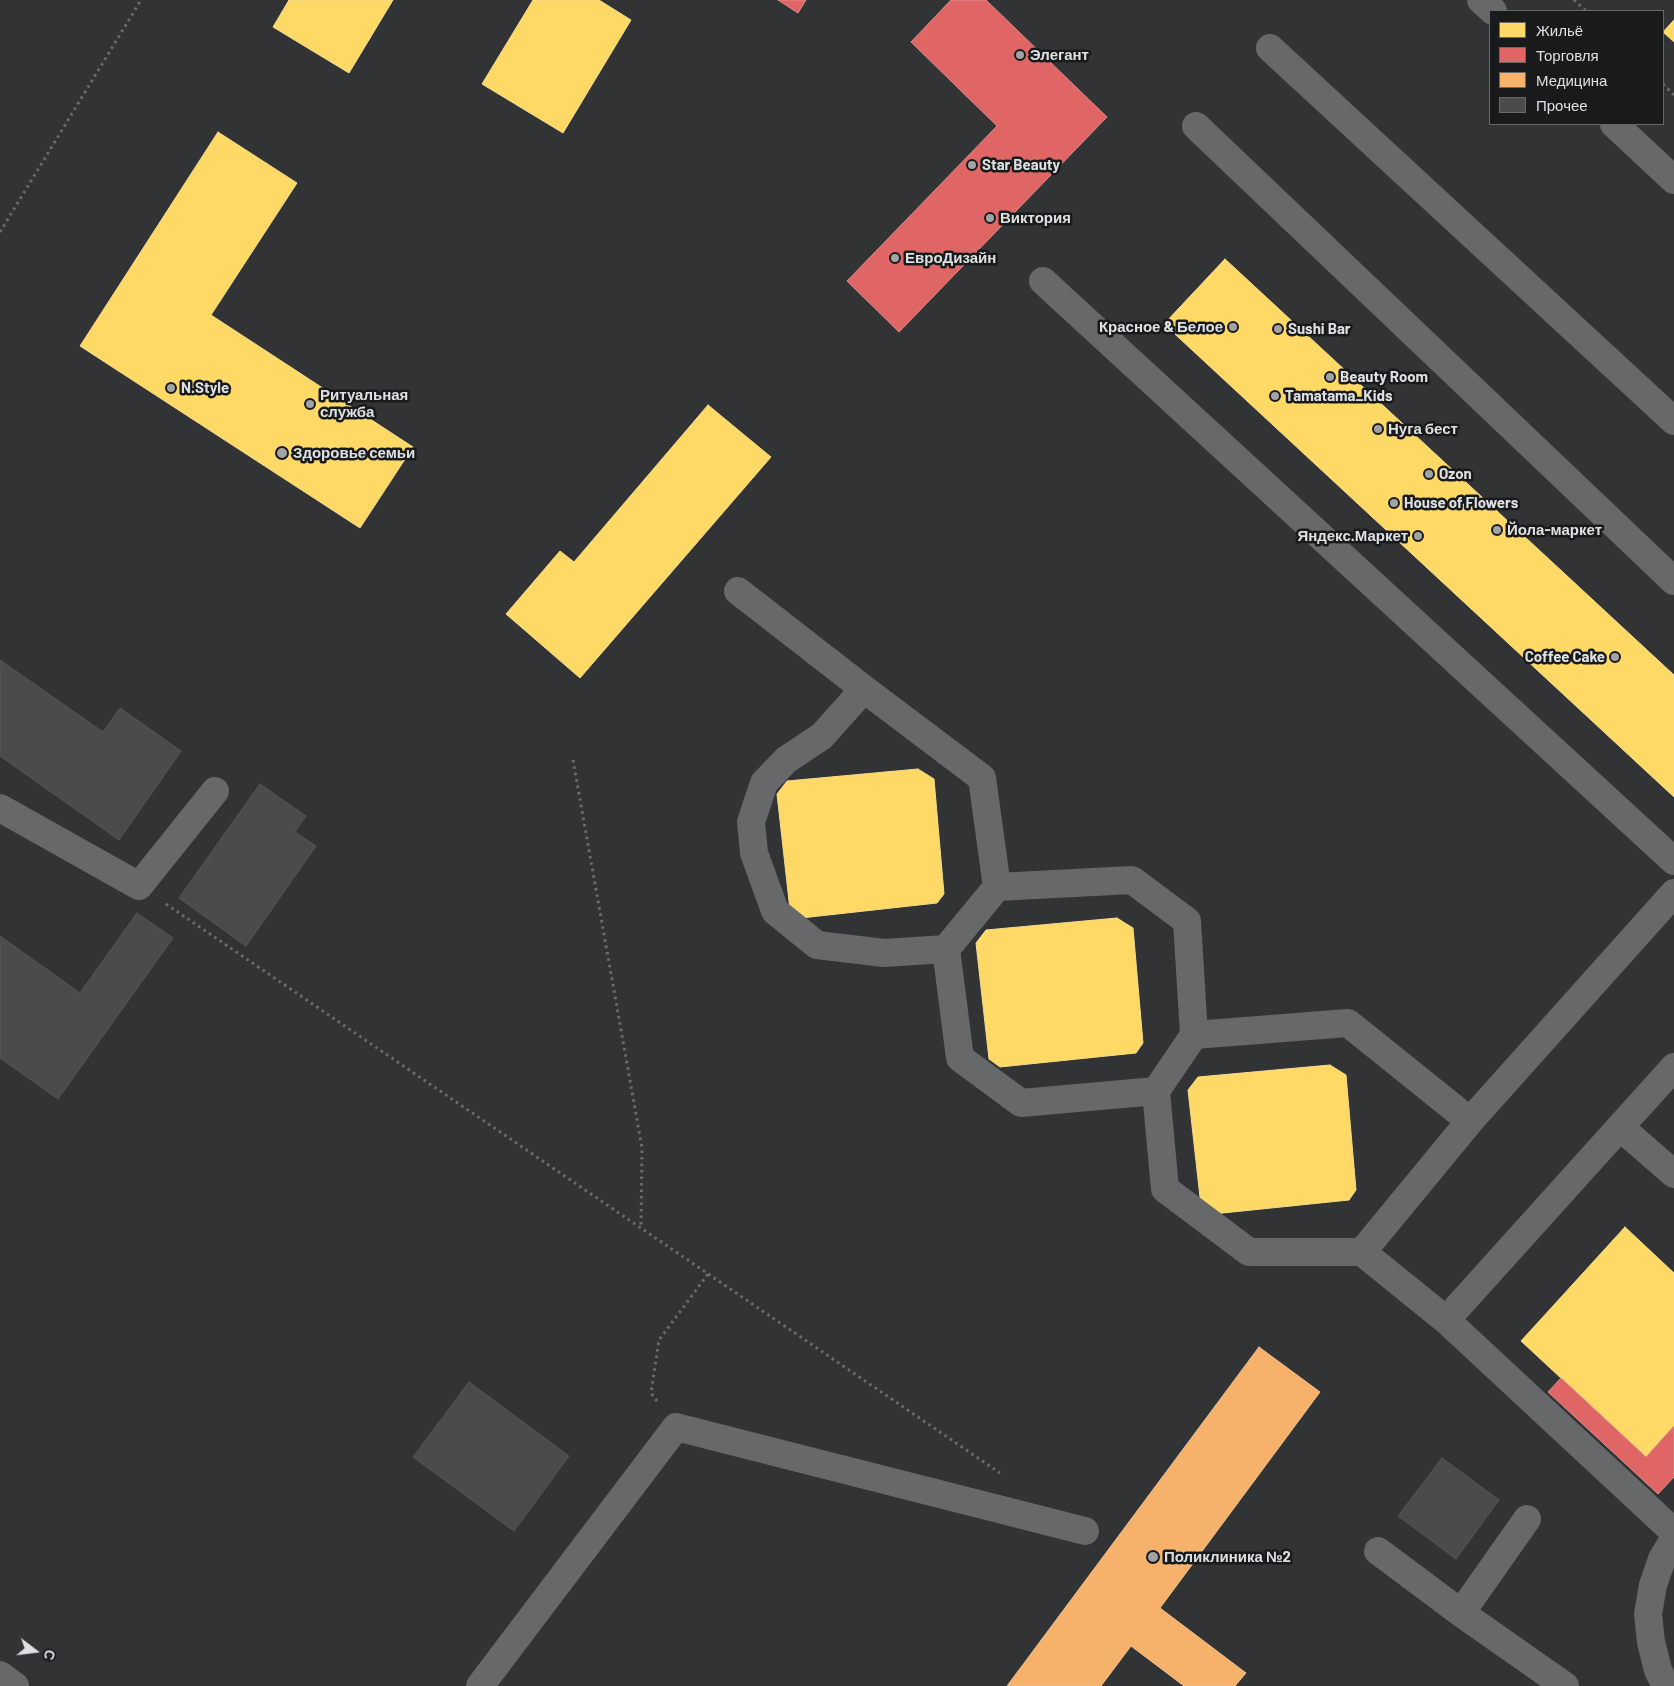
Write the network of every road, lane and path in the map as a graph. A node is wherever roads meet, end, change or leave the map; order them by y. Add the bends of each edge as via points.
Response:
1 (134, 0) edge
2 (142, 0) edge
3 (1481, 0) edge
4 (1505, 0) edge
5 (1574, 0) edge
6 (139, 5) junction
7 (1492, 10) edge
8 (1494, 10) edge
9 (1585, 10) edge
10 (1270, 48) dead end
11 (1664, 85) edge
12 (1674, 95) edge
13 (1615, 125) edge
14 (1196, 126) dead end
15 (1674, 180) edge
16 (0, 232) edge
17 (1043, 281) dead end
18 (1674, 421) edge
19 (1674, 581) edge
20 (738, 591) dead end
21 (864, 689) junction
22 (573, 760) dead end
23 (214, 791) dead end
24 (0, 808) edge
25 (1674, 861) edge
26 (140, 886) junction
27 (997, 887) junction
28 (1674, 893) edge
29 (946, 949) junction
30 (1194, 1035) junction
31 (1674, 1067) edge
32 (1156, 1091) junction
33 (1470, 1121) junction
34 (1620, 1126) junction
35 (1674, 1174) edge
36 (641, 1228) junction
37 (1362, 1252) junction
38 (708, 1274) junction
39 (1446, 1320) junction
40 (676, 1427) junction
41 (1003, 1475) dead end
42 (1527, 1518) dead end
43 (1085, 1531) dead end
44 (1674, 1532) edge
45 (1674, 1539) edge
46 (1378, 1551) dead end
47 (1461, 1613) junction
48 (0, 1675) edge
49 (15, 1686) edge
50 (480, 1686) edge
51 (1564, 1686) edge
52 (1666, 1686) edge

1 - 6 path
2 - 6 path
3 - 7 street
4 - 8 street
5 - 9 path
6 - 16 path
10 - 18 street
11 - 12 path
13 - 15 street
14 - 19 street
17 - 25 street
20 - 21 street
21 - 27 street via 982,778
21 - 29 street via 822,736 786,760 764,783 751,822 754,853 775,911 817,945 884,953
22 - 36 path via 642,1148
23 - 26 street
24 - 26 street
26 - 36 path
27 - 29 street
27 - 30 street via 1132,880 1187,921
28 - 33 street
29 - 32 street via 960,1058 1021,1103
30 - 32 street
30 - 33 street via 1348,1023
31 - 34 street
32 - 37 street via 1166,1189 1249,1252
33 - 37 street
34 - 35 street
34 - 39 street
36 - 38 path
37 - 39 street
38 - 40 path via 659,1340 651,1393
38 - 41 path
39 - 44 street
40 - 43 street
40 - 50 street
42 - 47 street
45 - 52 street via 1656,1576 1648,1614 1650,1642
46 - 47 street
47 - 51 street
48 - 49 street

